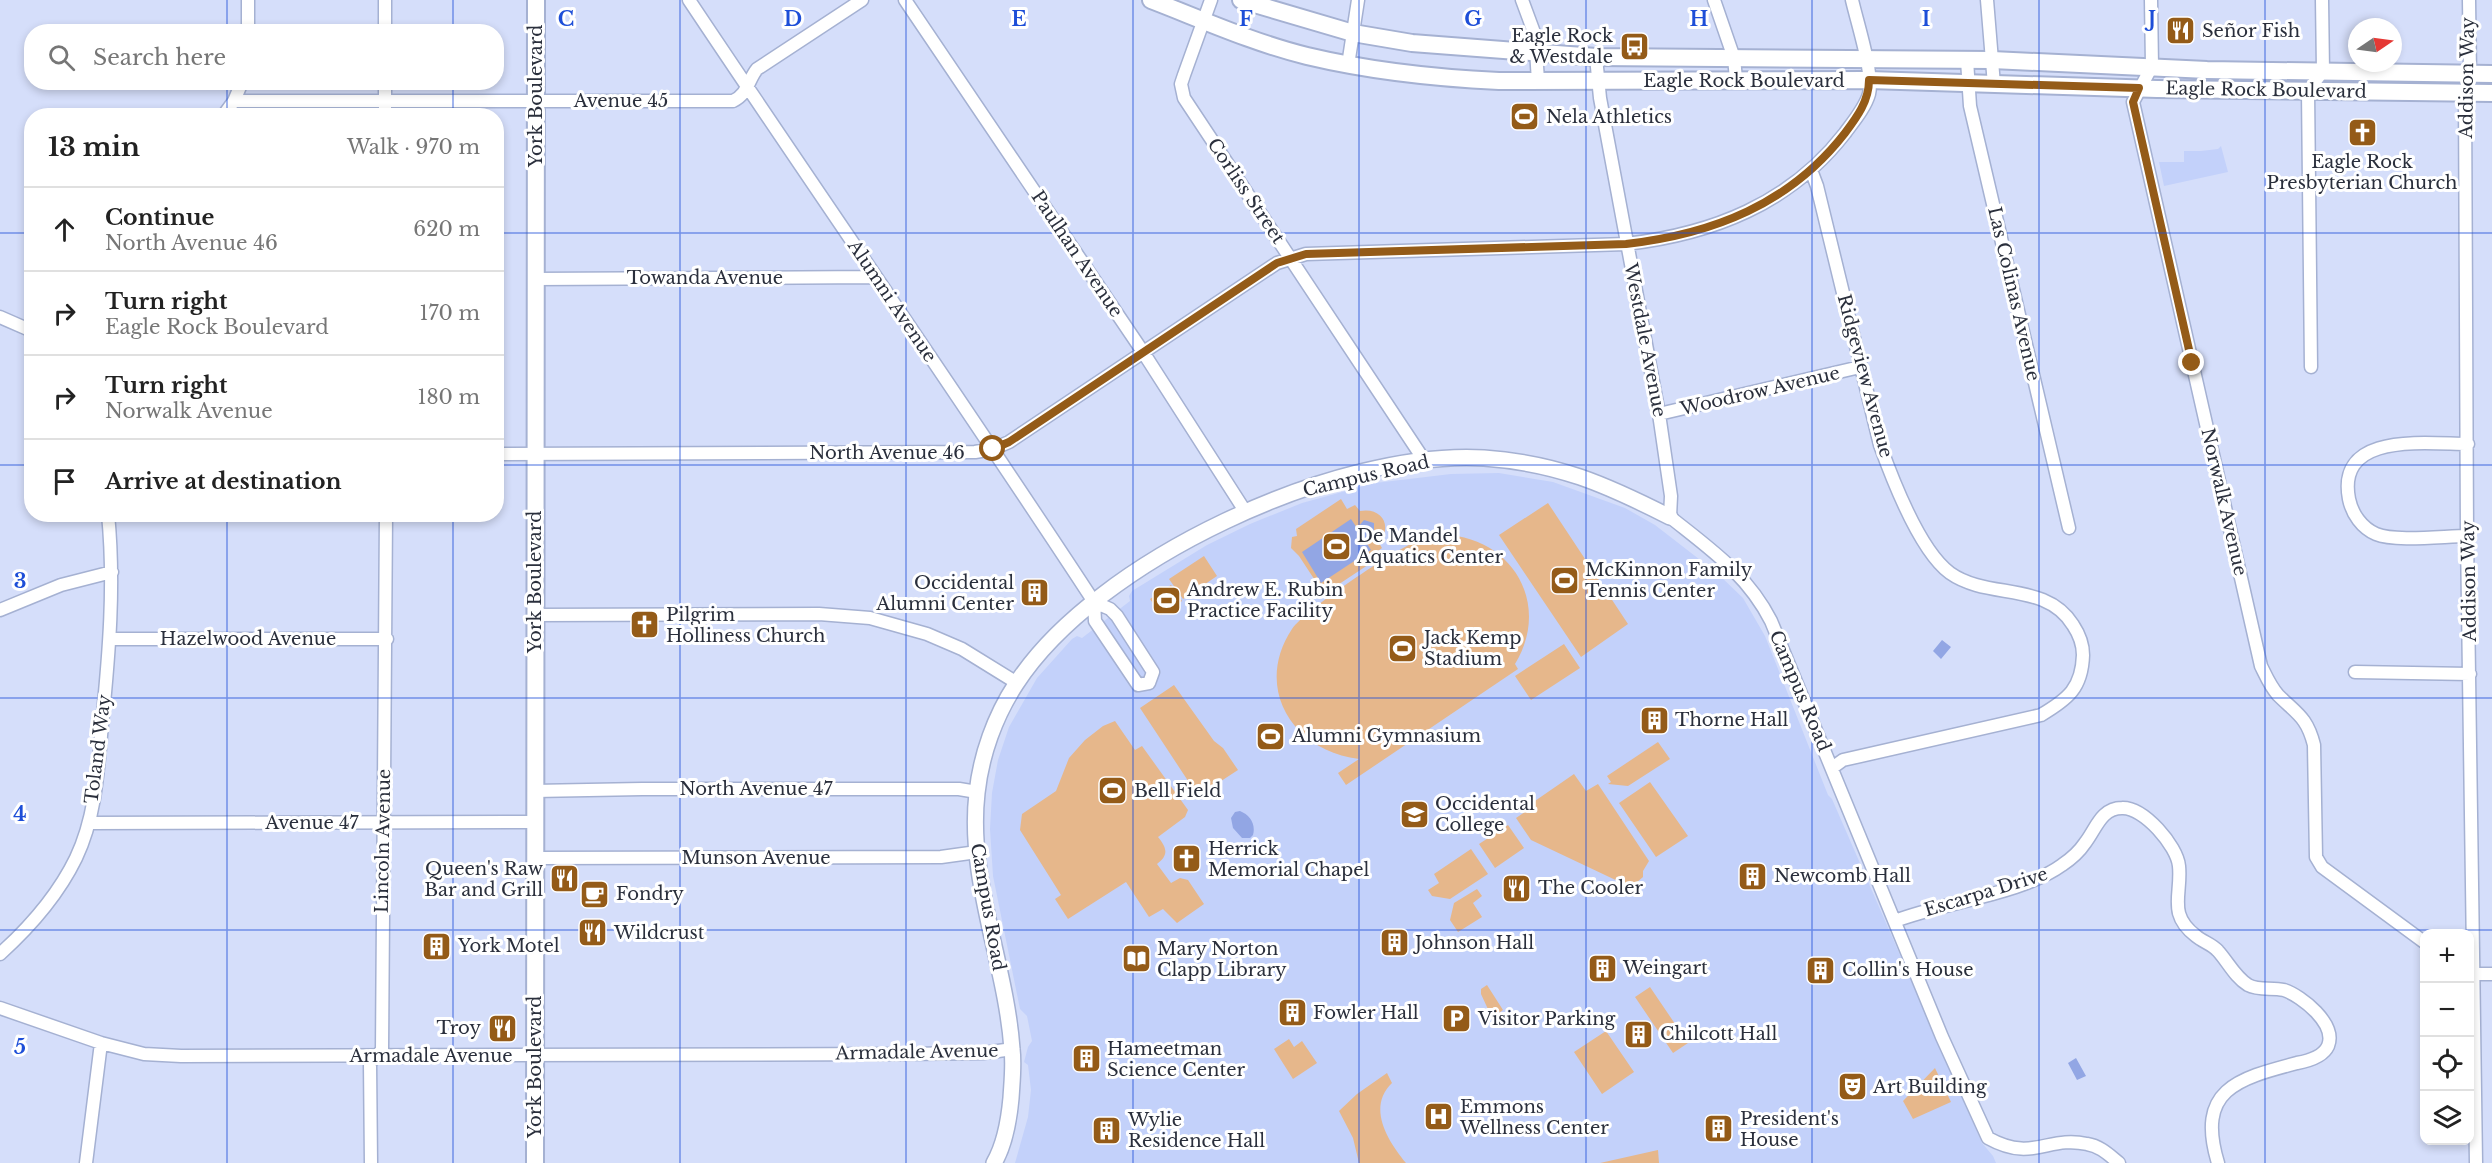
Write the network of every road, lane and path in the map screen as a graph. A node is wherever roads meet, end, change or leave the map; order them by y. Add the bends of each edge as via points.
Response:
1 (248, 0) edge
2 (385, 0) edge
3 (536, 0) edge
4 (689, 0) edge
5 (862, 0) edge
6 (905, 0) edge
7 (1151, 0) edge
8 (1211, 0) edge
9 (1241, 0) edge
10 (1358, 0) edge
11 (1522, 0) edge
12 (1714, 0) edge
13 (1852, 0) edge
14 (1987, 0) edge
15 (2151, 0) edge
16 (2322, 0) edge
17 (2469, 0) edge
18 (1204, 20) junction
19 (248, 24) edge
20 (385, 24) edge
21 (1353, 33) junction
22 (1537, 52) junction
23 (1596, 57) junction
24 (1734, 58) junction
25 (1967, 60) junction
26 (1992, 60) junction
27 (1866, 61) junction
28 (1348, 64) junction
29 (2151, 66) junction
30 (2323, 71) junction
31 (2470, 74) junction
32 (2492, 74) edge
33 (1736, 79) junction
34 (1869, 80) junction
35 (1538, 81) junction
36 (1597, 81) junction
37 (1967, 84) junction
38 (1994, 85) junction
39 (747, 87) junction
40 (2139, 88) junction
41 (239, 90) edge
42 (385, 90) edge
43 (2308, 91) junction
44 (2465, 93) junction
45 (2492, 93) edge
46 (234, 101) junction
47 (386, 101) junction
48 (535, 101) junction
49 (229, 108) edge
50 (386, 108) edge
51 (1811, 170) junction
52 (1626, 244) junction
53 (1290, 258) junction
54 (875, 277) junction
55 (534, 279) junction
56 (0, 317) edge
57 (24, 328) edge
58 (1143, 352) junction
59 (1860, 367) junction
60 (2311, 367) dead end
61 (1659, 414) junction
62 (2468, 444) junction
63 (993, 449) junction
64 (504, 454) edge
65 (535, 454) junction
66 (1424, 460) junction
67 (1245, 511) junction
68 (1670, 517) junction
69 (109, 522) edge
70 (386, 522) edge
71 (2068, 528) dead end
72 (2468, 536) junction
73 (112, 572) junction
74 (1094, 602) junction
75 (0, 610) edge
76 (535, 615) junction
77 (110, 639) junction
78 (387, 639) junction
79 (2355, 672) dead end
80 (2470, 674) junction
81 (1017, 683) junction
82 (1832, 768) junction
83 (534, 791) junction
84 (977, 792) junction
85 (534, 822) junction
86 (89, 823) junction
87 (382, 823) junction
88 (977, 852) junction
89 (534, 858) junction
90 (1895, 921) junction
91 (2471, 929) edge
92 (2420, 939) edge
93 (0, 954) edge
94 (2474, 974) edge
95 (2492, 974) edge
96 (2471, 983) edge
97 (0, 1008) edge
98 (101, 1043) junction
99 (1012, 1049) junction
100 (534, 1056) junction
101 (376, 1057) junction
102 (86, 1163) edge
103 (371, 1163) edge
104 (535, 1163) edge
105 (994, 1163) edge
106 (2119, 1163) edge
107 (2218, 1163) edge
108 (2476, 1163) edge

1 - 19 street
2 - 20 street
3 - 48 main road, York Boulevard
4 - 39 street, Alumni Avenue
5 - 39 street, Avenue 45 via 757,69
6 - 58 street, Paulhan Avenue
7 - 18 main road, Eagle Rock Boulevard
8 - 18 street, Corliss Street
9 - 21 main road, Eagle Rock Boulevard
10 - 21 street
11 - 22 street
12 - 24 street
13 - 27 street
14 - 26 street
15 - 29 street, Norwalk Avenue
16 - 30 street
17 - 31 street, Addison Way
18 - 28 main road, Eagle Rock Boulevard via 1269,45
18 - 53 street, Corliss Street via 1181,84 1184,98
21 - 22 main road, Eagle Rock Boulevard via 1455,48
21 - 28 street
22 - 23 main road, Eagle Rock Boulevard
22 - 35 street
23 - 24 main road, Eagle Rock Boulevard
23 - 36 street, Westdale Avenue
24 - 27 main road, Eagle Rock Boulevard
24 - 33 street
25 - 26 main road, Eagle Rock Boulevard
25 - 27 main road, Eagle Rock Boulevard
25 - 37 street, Las Colinas Avenue
26 - 29 main road, Eagle Rock Boulevard
26 - 38 street
27 - 34 street
28 - 35 main road, Eagle Rock Boulevard via 1459,79
29 - 30 main road, Eagle Rock Boulevard
29 - 40 street, Norwalk Avenue
30 - 31 main road, Eagle Rock Boulevard
30 - 43 street
31 - 32 main road, Eagle Rock Boulevard
31 - 44 street, Addison Way
33 - 34 main road, Eagle Rock Boulevard
33 - 36 main road, Eagle Rock Boulevard
34 - 37 main road, Eagle Rock Boulevard
34 - 51 street, North Avenue 46 via 1869,94 1853,122
35 - 36 main road, Eagle Rock Boulevard
36 - 52 street, Westdale Avenue
37 - 38 main road, Eagle Rock Boulevard
37 - 71 street, Las Colinas Avenue
38 - 40 main road, Eagle Rock Boulevard
39 - 48 street, Avenue 45 via 734,101
39 - 54 street, Alumni Avenue
40 - 43 main road, Eagle Rock Boulevard
40 - 92 street, Norwalk Avenue via 2133,102 2261,666 2278,695 2303,717 2314,745 2316,856 2322,867
41 - 46 street
42 - 47 street
43 - 44 main road, Eagle Rock Boulevard
43 - 60 street
44 - 45 main road, Eagle Rock Boulevard
44 - 62 street, Addison Way
46 - 47 street, Avenue 45
46 - 49 street
47 - 48 street, Avenue 45
47 - 50 street
48 - 55 main road, York Boulevard
51 - 52 street, North Avenue 46 via 1761,205 1727,222 1667,239
51 - 59 street, Ridgeview Avenue
52 - 53 street, North Avenue 46 via 1306,254
52 - 61 street, Westdale Avenue
53 - 58 street, North Avenue 46
53 - 66 street, Corliss Street
54 - 55 street, Towanda Avenue
54 - 63 street, Alumni Avenue
55 - 65 main road, York Boulevard
56 - 57 street
58 - 63 street, North Avenue 46
58 - 67 street, Paulhan Avenue
59 - 61 street, Woodrow Avenue
59 - 82 street, Ridgeview Avenue via 1890,472 1936,558 1950,573 1965,581 2046,600 2069,619 2078,633 2083,665 2073,690 2041,714 1843,760
61 - 68 street, Westdale Avenue via 1671,496
62 - 72 street, Addison Way
62 - 72 street via 2384,446 2369,451 2358,460 2347,487 2355,516 2377,535
63 - 65 street, North Avenue 46
63 - 74 street, Alumni Avenue
64 - 65 street, North Avenue 46
65 - 76 main road, York Boulevard
66 - 67 street, Campus Road via 1313,486
66 - 68 street, Campus Road via 1481,458 1539,465 1597,481
67 - 74 street, Campus Road via 1175,547
68 - 82 street, Campus Road via 1731,566 1760,599
69 - 73 street, Toland Way
70 - 78 street, Lincoln Avenue
72 - 80 street, Addison Way
73 - 75 street via 61,585
73 - 77 street, Toland Way
74 - 74 street, Alumni Avenue via 1095,621 1138,685 1149,683 1153,672 1117,616
74 - 81 street, Campus Road via 1048,644
76 - 81 street via 819,614 870,618 927,633
76 - 83 main road, York Boulevard
77 - 78 street, Hazelwood Avenue
77 - 86 street, Toland Way
78 - 87 street, Lincoln Avenue
79 - 80 street
80 - 91 street, Addison Way
81 - 84 street, Campus Road via 992,733
82 - 90 street, Campus Road
83 - 84 street, North Avenue 47
83 - 85 main road, York Boulevard
84 - 88 street, Campus Road
85 - 87 street, Avenue 47
85 - 89 main road, York Boulevard
86 - 87 street, Avenue 47
86 - 93 street, Toland Way via 60,887 39,915
87 - 101 street, Lincoln Avenue via 382,1050
88 - 89 street, Munson Avenue via 941,857
88 - 99 street, Campus Road
89 - 100 main road, York Boulevard
90 - 106 street, Campus Road via 1988,1138 2018,1159 2038,1158 2061,1147 2085,1143
90 - 107 street, Escarpa Drive via 2051,873 2076,853 2097,823 2113,809 2133,809 2145,816 2175,853 2179,865 2177,909 2187,930 2218,950 2241,980 2251,986 2284,990 2303,1001 2325,1023 2329,1036 2324,1052 2252,1076 2225,1092 2216,1105 2211,1125
94 - 95 street
96 - 108 street, Addison Way
97 - 98 street, Armadale Avenue
98 - 101 street, Armadale Avenue via 162,1055
98 - 102 street
99 - 100 street, Armadale Avenue via 925,1054
99 - 105 street, Campus Road via 1010,1114
100 - 101 street, Armadale Avenue
100 - 104 main road, York Boulevard
101 - 103 street, Lincoln Avenue via 370,1063

